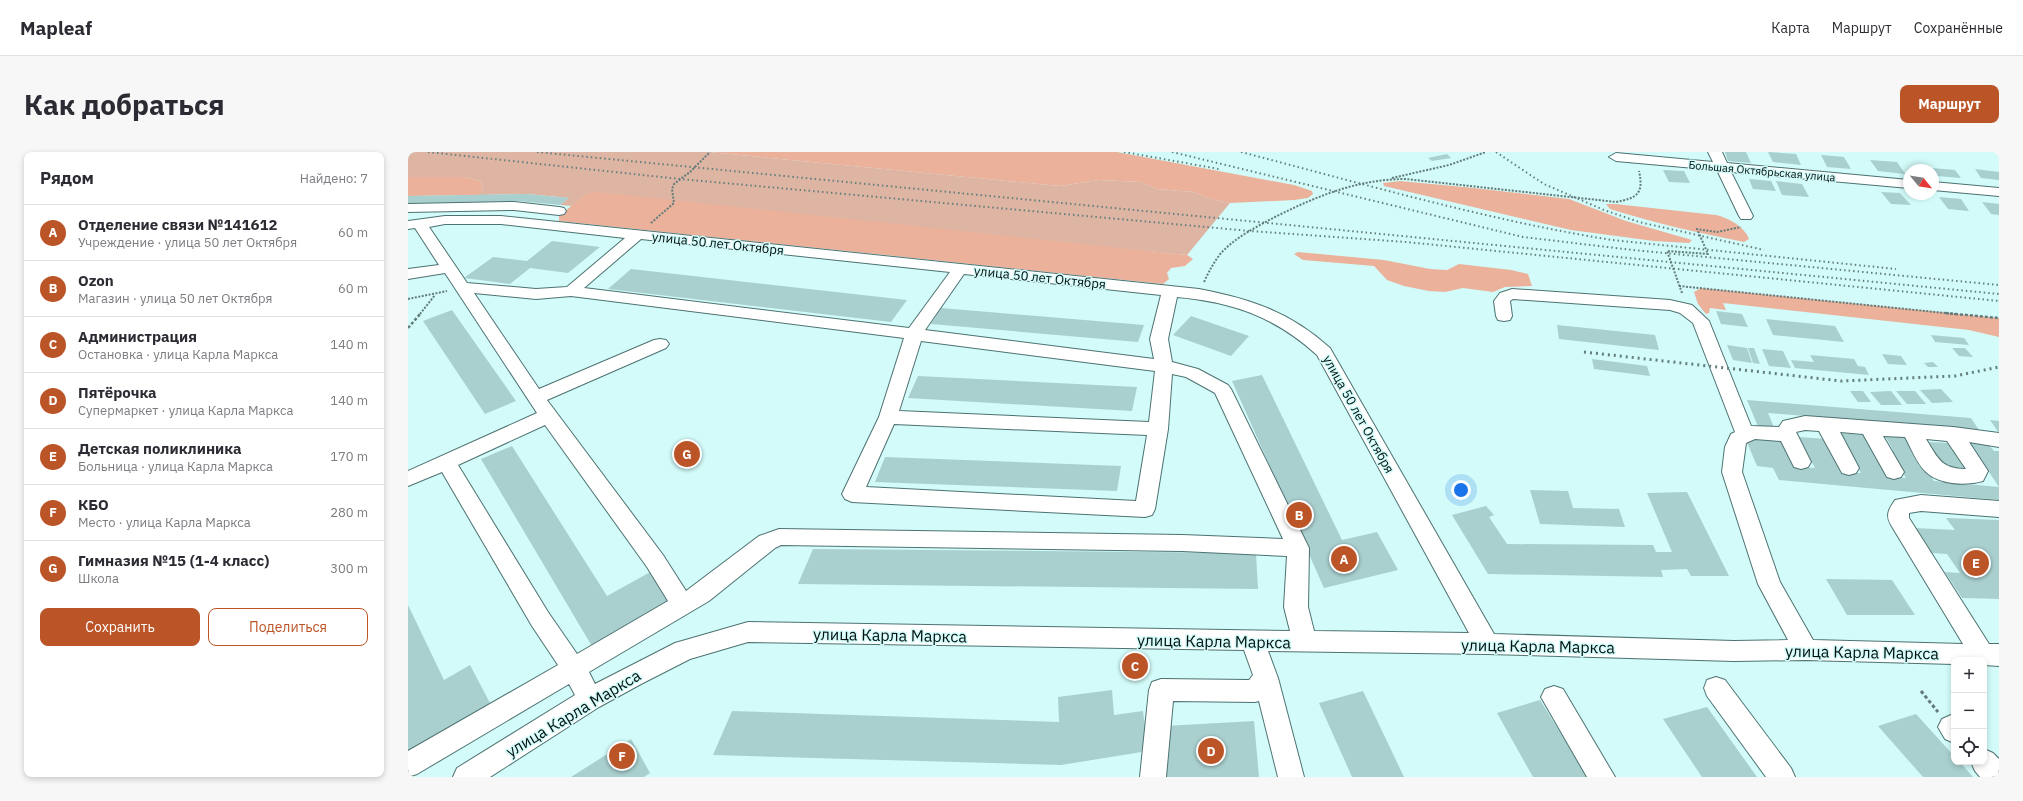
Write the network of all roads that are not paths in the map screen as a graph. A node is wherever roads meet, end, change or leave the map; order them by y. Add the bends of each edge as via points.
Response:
1 (1715, 152) edge
2 (1634, 156) edge
3 (1616, 158) dead end
4 (1722, 167) junction
5 (1903, 183) edge
6 (1939, 187) edge
7 (1999, 192) edge
8 (408, 208) edge
9 (559, 211) dead end
10 (445, 215) junction
11 (1746, 216) road end
12 (414, 224) edge
13 (637, 235) junction
14 (449, 268) junction
15 (960, 269) junction
16 (408, 274) edge
17 (462, 287) junction
18 (571, 290) junction
19 (1170, 292) junction
20 (1504, 316) dead end
21 (914, 334) junction
22 (660, 344) dead end
23 (1164, 366) junction
24 (536, 397) junction
25 (548, 416) junction
26 (888, 417) junction
27 (1826, 425) junction
28 (1868, 428) junction
29 (1158, 429) junction
30 (1911, 431) junction
31 (1786, 432) junction
32 (1745, 434) junction
33 (1953, 434) junction
34 (1999, 440) edge
35 (446, 462) junction
36 (1801, 462) dead end
37 (1849, 468) dead end
38 (1894, 472) dead end
39 (408, 479) edge
40 (1999, 509) edge
41 (1298, 548) junction
42 (683, 605) junction
43 (1253, 641) junction
44 (1305, 642) junction
45 (1487, 644) junction
46 (1806, 650) junction
47 (1990, 654) edge
48 (574, 668) junction
49 (1266, 678) junction
50 (1716, 688) dead end
51 (1554, 697) dead end
52 (590, 699) junction
53 (408, 765) edge
54 (1987, 765) edge
55 (466, 777) edge
56 (1153, 777) edge
57 (1291, 777) edge
58 (1602, 777) edge
59 (1782, 777) edge
60 (1998, 777) edge

1 - 4 street
2 - 3 street, Большая Октябрьская улица
2 - 4 street, Большая Октябрьская улица via 1652,161
4 - 5 street, Большая Октябрьская улица
4 - 11 street
6 - 7 street
8 - 10 street
9 - 10 street via 514,206 474,206
10 - 12 street, улица 50 лет Октября
10 - 13 street, улица 50 лет Октября
12 - 14 street
13 - 15 street, улица 50 лет Октября
13 - 18 street
14 - 16 street
14 - 17 street
15 - 19 street, улица 50 лет Октября
15 - 21 street
17 - 18 street via 536,294
17 - 24 street
18 - 21 street
19 - 23 street via 1158,339
19 - 45 street, улица 50 лет Октября via 1231,300 1264,310 1298,329 1324,352
20 - 32 street via 1502,301 1506,296 1516,294 1670,305 1686,309 1701,321
21 - 23 street
21 - 26 street
22 - 24 street
23 - 29 street
23 - 41 street via 1192,373 1222,389
24 - 25 street
25 - 35 street
25 - 42 street via 655,561
26 - 29 street
26 - 29 street via 852,494 1146,509
27 - 28 street
27 - 31 street via 1790,426
27 - 37 street
28 - 30 street
28 - 38 street
30 - 33 street
30 - 33 street via 1937,470 1947,474 1976,476 1978,471
31 - 32 street
31 - 36 street
32 - 46 street via 1738,439 1735,447 1732,472 1769,584
33 - 34 street
35 - 39 street
35 - 48 street via 540,619
40 - 47 street via 1921,503 1902,506 1898,512 1898,519
41 - 42 street via 1182,543 779,537 767,542
41 - 44 street via 1296,607
42 - 48 street
43 - 44 street, улица Карла Маркса
43 - 49 street
43 - 52 street, улица Карла Маркса via 748,632 684,650
44 - 45 street, улица Карла Маркса
45 - 46 street, улица Карла Маркса via 1734,651
46 - 47 street, улица Карла Маркса
48 - 52 street
48 - 53 street
49 - 56 street via 1255,692 1161,690
49 - 57 street
50 - 59 street
51 - 58 street
52 - 55 street, улица Карла Маркса
54 - 60 street

